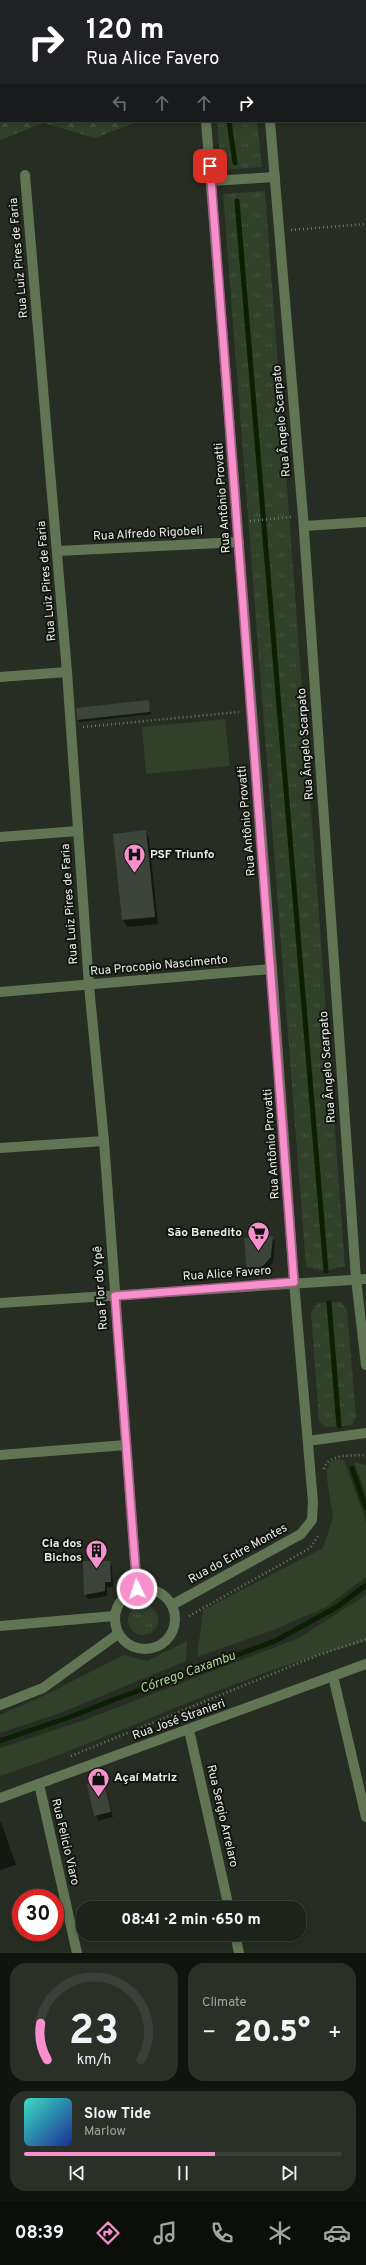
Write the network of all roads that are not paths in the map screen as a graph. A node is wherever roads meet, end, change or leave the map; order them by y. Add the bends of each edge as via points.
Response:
1 (206, 122) edge
2 (270, 122) edge
3 (25, 175) dead end
4 (275, 177) junction
5 (211, 181) junction
6 (366, 522) edge
7 (304, 526) junction
8 (239, 542) junction
9 (58, 551) junction
10 (67, 672) junction
11 (0, 677) edge
12 (78, 831) junction
13 (0, 836) edge
14 (272, 969) junction
15 (89, 986) junction
16 (0, 992) edge
17 (104, 1141) junction
18 (0, 1148) edge
19 (361, 1279) edge
20 (294, 1282) junction
21 (115, 1296) junction
22 (0, 1303) edge
23 (366, 1365) edge
24 (366, 1433) edge
25 (308, 1441) junction
26 (126, 1445) junction
27 (0, 1455) edge
28 (312, 1520) joint
29 (137, 1589) junction
30 (172, 1605) junction
31 (114, 1616) junction
32 (0, 1626) edge
33 (118, 1634) junction
34 (366, 1664) edge
35 (333, 1676) junction
36 (0, 1705) edge
37 (189, 1730) junction
38 (39, 1784) junction
39 (0, 1798) edge
40 (366, 1817) edge
41 (227, 1901) edge
42 (236, 1941) edge
43 (77, 1953) edge
44 (239, 1953) edge

1 - 5 street, Rua Antônio Provatti
2 - 4 street, Rua Ângelo Scarpato
3 - 9 street, Rua Luiz Pires de Faria
4 - 5 street
4 - 7 street, Rua Ângelo Scarpato
5 - 8 street, Rua Antônio Provatti
6 - 7 street
7 - 19 street, Rua Ângelo Scarpato
8 - 9 street, Rua Alfredo Rigobeli
8 - 14 street, Rua Antônio Provatti
9 - 10 street, Rua Luiz Pires de Faria
10 - 11 street
10 - 12 street, Rua Luiz Pires de Faria
12 - 13 street
12 - 15 street, Rua Luiz Pires de Faria
14 - 15 street, Rua Procopio Nascimento
14 - 20 street, Rua Antônio Provatti
15 - 16 street, Rua Procopio Nascimento
15 - 17 street, Rua Flor do Ypê
17 - 18 street
17 - 21 street, Rua Flor do Ypê
19 - 20 street, Rua Alice Favero
19 - 23 street, Rua Ângelo Scarpato
20 - 21 street, Rua Alice Favero
20 - 25 street, Rua Antônio Provatti
21 - 22 street, Rua Alice Favero
21 - 26 street, Rua Flor do Ypê
24 - 25 street
25 - 28 street, Rua Antônio Provatti
26 - 27 street
26 - 29 street, Rua Flor do Ypê
28 - 30 street, Rua do Entre Montes via 301,1534
29 - 30 street via 153,1589 167,1598
29 - 31 street via 121,1599
30 - 33 street via 175,1623 170,1636 160,1646 151,1649 137,1648 125,1642
31 - 32 street
31 - 33 street
33 - 36 street via 43,1688
34 - 35 street, Rua José Stranieri
35 - 37 street, Rua José Stranieri
35 - 40 street
37 - 38 street, Rua José Stranieri
37 - 41 street, Rua Sergio Arrelaro
38 - 39 street, Rua José Stranieri
38 - 43 street, Rua Felicio Viaro
42 - 44 street

